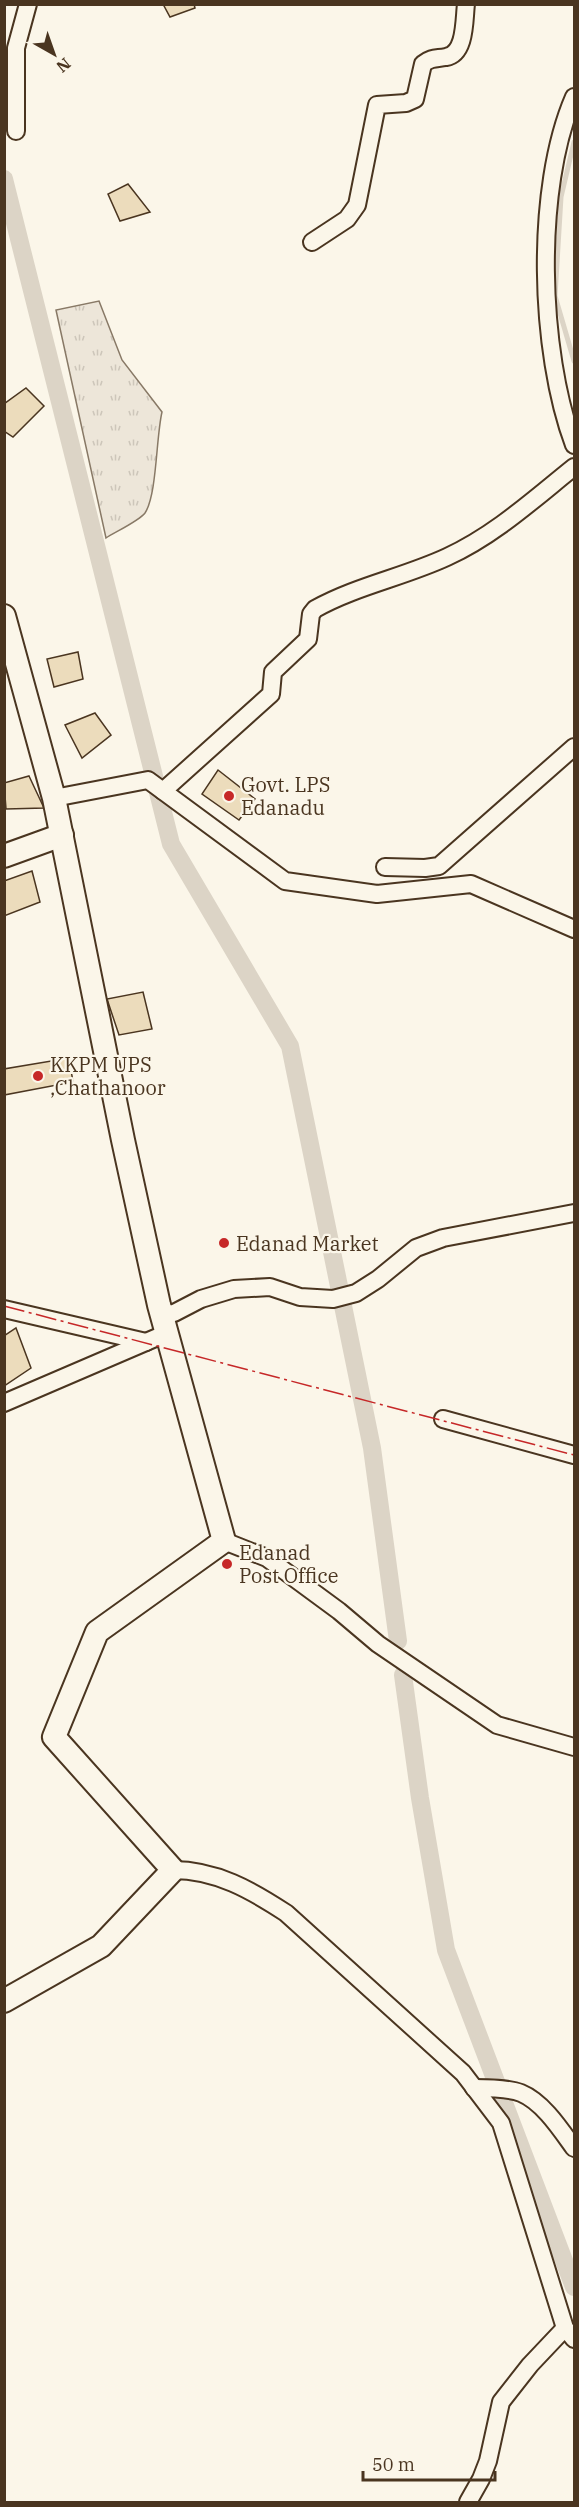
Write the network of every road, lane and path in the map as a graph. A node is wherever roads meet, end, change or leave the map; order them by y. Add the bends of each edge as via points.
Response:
1 (28, 4) edge
2 (466, 4) edge
3 (574, 97) edge
4 (16, 131) dead end
5 (312, 242) dead end
6 (574, 445) edge
7 (574, 467) edge
8 (4, 616) edge
9 (9, 652) edge
10 (574, 747) edge
11 (163, 791) junction
12 (54, 798) junction
13 (62, 835) junction
14 (4, 856) edge
15 (385, 867) dead end
16 (574, 929) edge
17 (574, 1213) edge
18 (4, 1309) edge
19 (164, 1324) junction
20 (146, 1342) junction
21 (4, 1403) edge
22 (443, 1419) dead end
23 (574, 1455) edge
24 (224, 1540) junction
25 (574, 1747) edge
26 (173, 1870) junction
27 (4, 2001) edge
28 (481, 2088) junction
29 (574, 2148) edge
30 (570, 2333) edge
31 (468, 2502) edge

1 - 4 street via 16,48
2 - 5 street via 458,47 447,57 435,57 423,64 415,99 377,105 357,205 347,219
3 - 6 street via 557,158 545,269 553,362
7 - 11 street via 473,544 315,609 309,620 308,639 273,672 271,694
8 - 9 street
9 - 12 street
10 - 15 street via 439,866
11 - 12 street via 148,780
11 - 16 street via 285,881 377,894 471,884
12 - 13 street
13 - 14 street
13 - 19 street
17 - 19 street via 443,1238 416,1248 356,1293 333,1299 300,1297 270,1287 234,1289 201,1299 174,1313
18 - 20 street
19 - 20 street
19 - 24 street
20 - 21 street
22 - 23 street
24 - 25 street via 267,1558 378,1644 498,1725
24 - 26 street via 97,1632 54,1737
26 - 27 street via 101,1946
26 - 28 street via 195,1870 219,1877 255,1892 286,1912
28 - 29 street via 521,2093 555,2122
28 - 30 street via 501,2123
30 - 31 street via 530,2365 501,2402 488,2461

